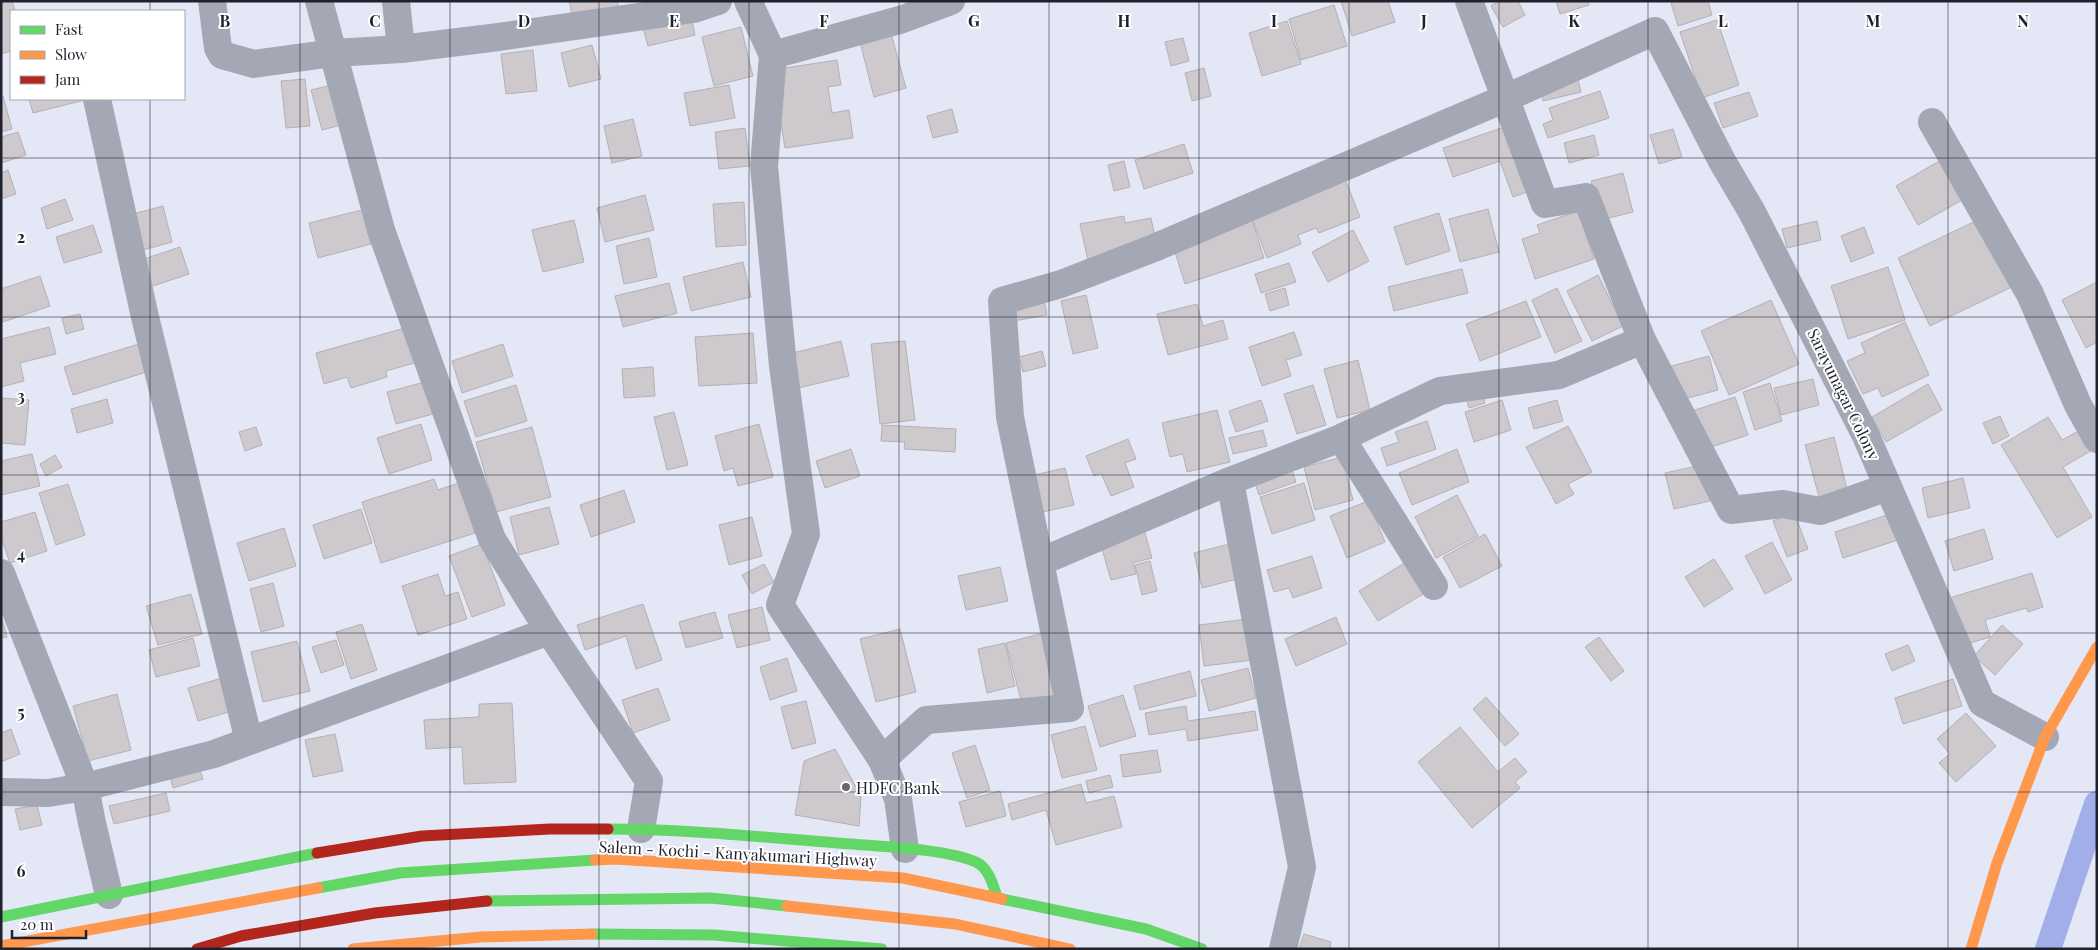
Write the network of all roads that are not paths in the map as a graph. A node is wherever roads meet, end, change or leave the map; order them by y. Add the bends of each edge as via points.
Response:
1 (212, 1) edge
2 (319, 1) edge
3 (396, 1) edge
4 (718, 1) edge
5 (748, 1) edge
6 (951, 1) edge
7 (1469, 1) edge
8 (401, 49) junction
9 (333, 53) junction
10 (773, 55) junction
11 (1506, 98) junction
12 (97, 100) edge
13 (1932, 122) dead end
14 (1642, 340) junction
15 (1342, 438) junction
16 (2097, 438) edge
17 (1230, 482) junction
18 (1888, 487) junction
19 (1040, 562) junction
20 (1, 573) edge
21 (1434, 586) dead end
22 (549, 631) junction
23 (2097, 647) edge
24 (926, 720) junction
25 (864, 733) junction
26 (2045, 736) junction
27 (249, 741) junction
28 (882, 760) junction
29 (85, 787) junction
30 (1, 792) edge
31 (640, 829) junction
32 (905, 849) junction
33 (110, 894) junction
34 (997, 897) junction
35 (1, 918) edge
36 (677, 942) edge
37 (1, 946) edge
38 (197, 949) edge
39 (353, 949) edge
40 (882, 949) edge
41 (1070, 949) edge
42 (1202, 949) edge
43 (1283, 949) edge
44 (1971, 949) edge

1 - 9 street via 218,48 222,55 254,64
2 - 9 street
3 - 8 street
4 - 8 street via 694,9
5 - 10 street
6 - 10 street via 903,19
7 - 11 street
8 - 9 street
9 - 22 street via 381,230 492,539
10 - 25 street via 764,166 783,366 806,534 780,605
11 - 14 street via 1546,204 1586,197
11 - 18 street, Sarayunagar Colony via 1655,31 1813,332
11 - 19 street via 1154,248 1061,284 1002,301 1010,417
12 - 27 street via 145,317
13 - 16 street via 2030,294 2078,405
14 - 15 street via 1559,375 1440,391
14 - 18 street via 1730,510 1783,504 1820,511
15 - 17 street
15 - 21 street
17 - 19 street
17 - 43 street via 1302,867
18 - 26 street, Sarayunagar Colony via 1982,703
19 - 24 street via 1070,708
20 - 29 street
22 - 27 street
22 - 31 street via 649,781
23 - 26 main road
24 - 25 street
24 - 28 street
25 - 28 street
26 - 44 main road via 1997,863
27 - 29 street via 214,754
28 - 32 street via 898,799
29 - 30 street via 48,793
29 - 33 street
31 - 32 main road
31 - 33 main road via 550,828 422,836 280,859
32 - 34 main road via 978,863 991,877
33 - 35 main road
34 - 37 main road, Salem - Kochi - Kanyakumari Highway via 903,878 616,859 400,873
34 - 42 main road, Salem - Kochi - Kanyakumari Highway via 1146,929
36 - 39 main road via 482,937
36 - 40 main road via 714,935
38 - 41 main road via 251,934 375,913 477,901 541,898 712,898 955,924

